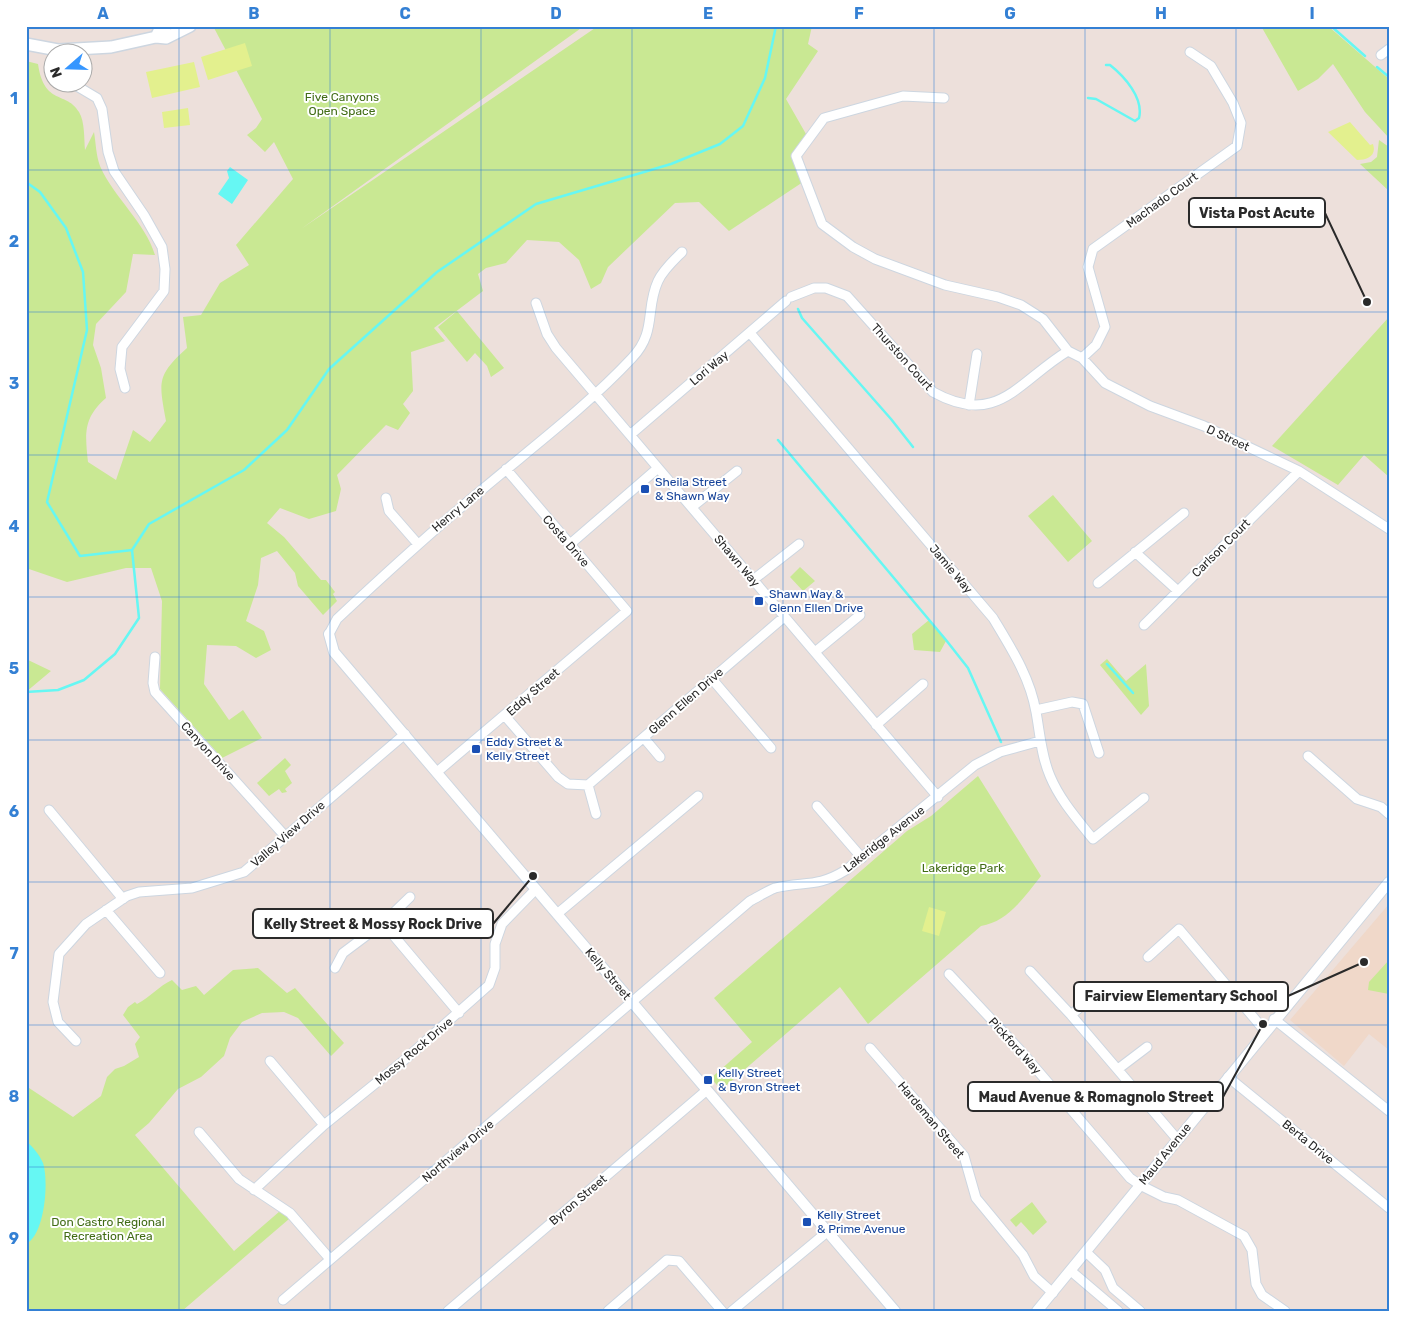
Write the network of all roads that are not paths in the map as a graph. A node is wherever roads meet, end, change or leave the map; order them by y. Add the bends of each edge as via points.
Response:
1 (166, 26) edge
2 (190, 26) edge
3 (156, 37) junction
4 (26, 44) edge
5 (42, 48) edge
6 (92, 49) edge
7 (1190, 52) dead end
8 (87, 92) edge
9 (944, 98) dead end
10 (682, 252) dead end
11 (789, 299) joint
12 (536, 303) dead end
13 (750, 333) junction
14 (1068, 351) junction
15 (976, 354) dead end
16 (1082, 358) junction
17 (125, 388) dead end
18 (596, 394) junction
19 (969, 405) junction
20 (630, 434) junction
21 (658, 468) junction
22 (506, 470) junction
23 (737, 471) dead end
24 (1299, 471) junction
25 (386, 498) dead end
26 (692, 507) junction
27 (1184, 513) dead end
28 (1389, 529) edge
29 (417, 543) junction
30 (799, 544) dead end
31 (569, 545) junction
32 (1136, 552) junction
33 (753, 580) junction
34 (1098, 583) dead end
35 (1178, 591) junction
36 (627, 611) joint
37 (860, 615) dead end
38 (784, 617) junction
39 (1144, 625) dead end
40 (329, 634) joint
41 (814, 652) junction
42 (155, 657) dead end
43 (712, 679) junction
44 (923, 684) dead end
45 (1036, 710) junction
46 (505, 716) junction
47 (876, 725) junction
48 (405, 734) junction
49 (644, 738) junction
50 (1040, 741) junction
51 (771, 748) dead end
52 (1099, 753) dead end
53 (1308, 756) dead end
54 (660, 757) dead end
55 (437, 772) junction
56 (588, 785) junction
57 (698, 796) dead end
58 (938, 797) junction
59 (1144, 798) dead end
60 (817, 806) dead end
61 (50, 810) dead end
62 (596, 814) dead end
63 (1389, 814) edge
64 (285, 836) junction
65 (862, 858) junction
66 (1389, 882) edge
67 (536, 889) junction
68 (410, 897) dead end
69 (123, 899) junction
70 (106, 910) junction
71 (557, 914) junction
72 (383, 924) junction
73 (1148, 957) dead end
74 (335, 968) dead end
75 (1030, 971) dead end
76 (160, 973) dead end
77 (949, 974) dead end
78 (1101, 989) dead end
79 (632, 1002) junction
80 (459, 1013) junction
81 (1071, 1015) junction
82 (1274, 1019) junction
83 (1265, 1031) junction
84 (76, 1041) dead end
85 (1147, 1047) dead end
86 (870, 1048) dead end
87 (270, 1061) dead end
88 (1118, 1069) junction
89 (1228, 1077) junction
90 (707, 1090) junction
91 (1389, 1111) edge
92 (324, 1125) junction
93 (199, 1132) dead end
94 (1177, 1139) junction
95 (1140, 1185) junction
96 (254, 1190) junction
97 (1389, 1208) edge
98 (827, 1232) junction
99 (1086, 1252) junction
100 (330, 1259) junction
101 (1071, 1271) junction
102 (1053, 1292) junction
103 (283, 1300) dead end
104 (448, 1311) edge
105 (608, 1311) edge
106 (722, 1311) edge
107 (732, 1311) edge
108 (895, 1311) edge
109 (1037, 1311) edge
110 (1118, 1311) edge
111 (1140, 1311) edge
112 (1285, 1311) edge

1 - 3 main road
2 - 3 main road via 166,38
3 - 6 main road
4 - 5 main road
7 - 16 street, Machado Court via 1211,66 1233,103 1241,123 1237,146 1093,249 1088,267 1105,328 1096,345
8 - 17 street via 97,98 102,109 114,171 162,247 166,269 164,291 122,348 120,369
9 - 14 street via 903,96 824,118 796,156 822,224 875,259 945,284 1021,305 1044,319
10 - 18 street, Henry Lane via 658,281 648,333 640,349
11 - 13 street, Lori Way
11 - 19 street, Thurston Court via 814,288 826,288 847,296 934,392 950,402
12 - 18 street, Shawn Way via 547,334 556,348
13 - 20 street, Lori Way
13 - 45 street, Jamie Way via 993,618 1022,665
14 - 16 street, D Street
14 - 19 street, Thurston Court via 1006,397 994,403
15 - 19 street
16 - 24 street, D Street via 1105,383
18 - 20 street, Shawn Way
18 - 22 street, Henry Lane
20 - 21 street, Shawn Way
21 - 26 street, Shawn Way
21 - 31 street
22 - 29 street, Henry Lane
22 - 31 street, Costa Drive
23 - 26 street
24 - 28 street, D Street
24 - 35 street, Carlson Court
25 - 29 street via 389,511
26 - 33 street, Shawn Way
27 - 32 street
29 - 40 street, Henry Lane via 337,619
30 - 33 street
31 - 36 street, Costa Drive
32 - 34 street
32 - 35 street
33 - 38 street, Shawn Way
35 - 39 street, Carlson Court
36 - 46 street, Eddy Street
37 - 41 street
38 - 41 street, Shawn Way
38 - 43 street, Glenn Ellen Drive
40 - 48 street, Kelly Street via 334,652
41 - 47 street, Shawn Way
42 - 64 street, Canyon Drive via 155,692
43 - 49 street, Glenn Ellen Drive
43 - 51 street
44 - 47 street
45 - 50 street, Jamie Way
45 - 52 street via 1072,702 1083,704
46 - 55 street, Eddy Street
46 - 56 street via 558,777 568,784
47 - 58 street, Shawn Way
48 - 55 street, Kelly Street
48 - 64 street, Valley View Drive
49 - 54 street
49 - 56 street, Glenn Ellen Drive
50 - 58 street, Lakeridge Avenue via 1000,752 975,765
50 - 59 street, Jamie Way via 1049,774 1061,798 1094,839
53 - 63 street via 1357,799 1380,807
55 - 67 street, Kelly Street
56 - 62 street
57 - 71 street
58 - 65 street, Lakeridge Avenue
60 - 65 street
61 - 69 street
64 - 69 street, Valley View Drive via 244,872 192,888 142,891
65 - 79 street, Lakeridge Avenue via 831,880 775,888 750,900
66 - 82 street, Maud Avenue
67 - 71 street, Kelly Street
67 - 80 street, Mossy Rock Drive via 502,924 495,944 495,968 489,985
68 - 72 street
69 - 70 street, Valley View Drive
70 - 76 street
70 - 84 street, Valley View Drive via 86,924 59,954 53,1002 58,1022
71 - 79 street, Kelly Street
72 - 74 street via 343,953
72 - 80 street
73 - 83 street via 1179,929
75 - 81 street
77 - 95 street, Pickford Way
78 - 81 street
79 - 90 street, Kelly Street
79 - 100 street, Northview Drive
80 - 92 street, Mossy Rock Drive
81 - 88 street
82 - 83 street, Maud Avenue
82 - 91 street
83 - 89 street, Maud Avenue
85 - 88 street
86 - 102 street, Hardeman Street via 964,1156 976,1198 1023,1255 1034,1276
87 - 92 street
88 - 94 street
89 - 94 street, Maud Avenue
89 - 97 street, Berta Drive
90 - 98 street, Kelly Street
90 - 104 street, Byron Street
92 - 96 street, Mossy Rock Drive
93 - 96 street via 239,1179
94 - 95 street, Maud Avenue
95 - 99 street, Maud Avenue
95 - 112 street, Pickford Way via 1178,1200 1244,1236 1252,1250 1256,1284 1262,1295
96 - 100 street via 290,1213
98 - 107 street
98 - 108 street, Kelly Street
99 - 101 street, Maud Avenue
99 - 111 street via 1105,1270 1113,1288
100 - 103 street, Northview Drive
101 - 102 street, Maud Avenue
101 - 110 street
102 - 109 street, Maud Avenue
105 - 106 street via 667,1260 679,1261

